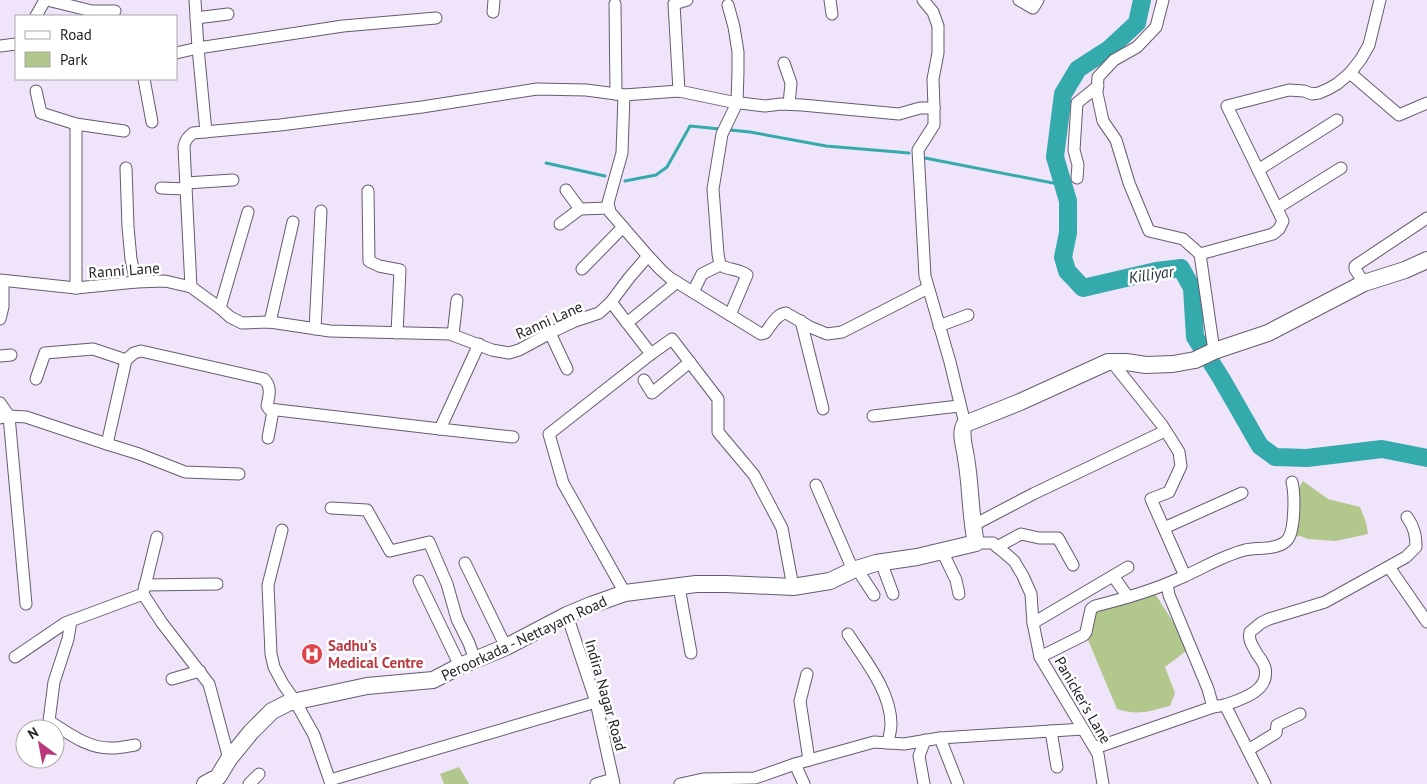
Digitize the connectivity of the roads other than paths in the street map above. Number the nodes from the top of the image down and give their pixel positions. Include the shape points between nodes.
1 (46, 0) edge
2 (195, 0) edge
3 (687, 0) edge
4 (830, 0) edge
5 (923, 0) edge
6 (1019, 0) edge
7 (1038, 0) edge
8 (1163, 0) edge
9 (1380, 0) edge
10 (615, 4) dead end
11 (728, 5) dead end
12 (115, 11) dead end
13 (228, 14) dead end
14 (832, 14) dead end
15 (37, 15) edge
16 (196, 18) junction
17 (436, 18) dead end
18 (15, 44) edge
19 (0, 46) edge
20 (198, 48) junction
21 (178, 53) edge
22 (784, 63) dead end
23 (1350, 74) junction
24 (144, 80) edge
25 (1098, 86) junction
26 (36, 91) dead end
27 (679, 91) junction
28 (620, 94) junction
29 (737, 102) junction
30 (1427, 103) edge
31 (789, 104) junction
32 (934, 108) junction
33 (1337, 120) dead end
34 (152, 122) dead end
35 (76, 124) junction
36 (124, 132) dead end
37 (206, 132) junction
38 (126, 168) dead end
39 (1341, 168) dead end
40 (1258, 170) junction
41 (1077, 178) dead end
42 (233, 180) dead end
43 (186, 186) junction
44 (161, 188) dead end
45 (566, 190) dead end
46 (368, 191) dead end
47 (608, 208) junction
48 (1277, 208) junction
49 (580, 209) junction
50 (248, 212) dead end
51 (321, 212) dead end
52 (1427, 218) edge
53 (293, 222) dead end
54 (560, 224) dead end
55 (623, 227) junction
56 (1200, 254) junction
57 (648, 256) junction
58 (1427, 260) edge
59 (720, 265) junction
60 (582, 269) dead end
61 (1, 280) edge
62 (136, 282) junction
63 (677, 282) junction
64 (1364, 283) junction
65 (191, 287) junction
66 (76, 288) junction
67 (928, 288) junction
68 (693, 292) junction
69 (457, 300) dead end
70 (611, 302) junction
71 (220, 308) junction
72 (730, 315) junction
73 (968, 315) dead end
74 (0, 319) edge
75 (801, 321) junction
76 (270, 322) junction
77 (627, 323) junction
78 (939, 326) junction
79 (315, 329) junction
80 (397, 333) junction
81 (550, 333) junction
82 (453, 335) junction
83 (479, 344) junction
84 (1214, 351) junction
85 (651, 354) junction
86 (126, 360) junction
87 (690, 362) junction
88 (1112, 362) junction
89 (567, 368) dead end
90 (36, 379) dead end
91 (644, 380) dead end
92 (0, 403) edge
93 (959, 406) junction
94 (823, 409) dead end
95 (273, 411) junction
96 (873, 416) dead end
97 (4, 417) edge
98 (965, 424) junction
99 (440, 429) junction
100 (1165, 431) junction
101 (513, 436) dead end
102 (268, 438) dead end
103 (107, 444) junction
104 (239, 474) dead end
105 (1292, 482) dead end
106 (816, 485) dead end
107 (1242, 493) dead end
108 (332, 508) dead end
109 (1407, 517) dead end
110 (972, 526) junction
111 (1164, 528) junction
112 (282, 530) dead end
113 (157, 537) dead end
114 (976, 543) junction
115 (997, 547) junction
116 (942, 551) junction
117 (881, 562) junction
118 (464, 563) dead end
119 (1073, 565) dead end
120 (1128, 567) dead end
121 (1389, 567) junction
122 (855, 569) junction
123 (1113, 576) junction
124 (1185, 576) junction
125 (419, 581) dead end
126 (217, 584) dead end
127 (1167, 584) junction
128 (679, 587) junction
129 (793, 587) junction
130 (144, 590) junction
131 (625, 593) junction
132 (893, 594) dead end
133 (960, 594) dead end
134 (874, 595) dead end
135 (1128, 598) junction
136 (26, 604) dead end
137 (567, 615) junction
138 (71, 621) junction
139 (1427, 622) edge
140 (1033, 623) junction
141 (848, 634) dead end
142 (506, 647) junction
143 (692, 653) dead end
144 (15, 657) dead end
145 (1040, 657) junction
146 (468, 663) junction
147 (200, 671) junction
148 (807, 674) dead end
149 (172, 679) dead end
150 (295, 701) junction
151 (596, 702) junction
152 (1225, 705) junction
153 (1213, 707) junction
154 (1300, 714) dead end
155 (1083, 729) junction
156 (1051, 731) junction
157 (940, 738) junction
158 (925, 740) junction
159 (888, 743) junction
160 (135, 745) dead end
161 (1095, 748) junction
162 (1248, 750) junction
163 (229, 759) junction
164 (809, 760) junction
165 (795, 764) junction
166 (1057, 767) dead end
167 (259, 774) dead end
168 (614, 781) edge
169 (729, 781) edge
170 (214, 782) edge
171 (331, 782) edge
172 (249, 784) edge
173 (596, 784) edge
174 (680, 784) edge
175 (804, 784) edge
176 (924, 784) edge
177 (958, 784) edge
178 (1104, 784) edge
179 (1265, 784) edge

1 - 12 street via 92,10
1 - 15 street
2 - 16 street
3 - 27 street via 674,4
4 - 14 street
5 - 32 street via 933,12 938,26
6 - 7 street via 1033,8
8 - 25 street via 1156,27 1137,47 1114,60 1098,77
9 - 23 street via 1369,45
10 - 28 street
11 - 29 street via 738,52
13 - 16 street
16 - 20 street
17 - 20 street via 343,26
18 - 19 street
20 - 21 street
20 - 37 street
22 - 31 street via 791,83
23 - 30 street via 1399,115
23 - 40 street via 1319,93 1289,90 1227,106
24 - 34 street
25 - 41 street via 1077,103 1074,150
25 - 56 street via 1103,121 1116,140 1149,231 1183,239
26 - 35 street via 41,113
27 - 28 street
27 - 29 street
28 - 37 street via 537,89 422,107
28 - 47 street via 622,153
29 - 31 street via 765,106
29 - 59 street via 722,134 713,189
31 - 32 street via 899,114
32 - 67 street via 934,125 918,150
33 - 40 street
35 - 36 street
35 - 66 street
37 - 43 street via 193,133 185,142
38 - 62 street via 128,227
39 - 48 street
40 - 48 street
42 - 43 street
43 - 44 street
43 - 65 street
45 - 49 street
46 - 80 street via 369,261 400,270
47 - 49 street
47 - 55 street
48 - 56 street via 1283,221 1273,234
49 - 54 street
50 - 71 street
51 - 79 street
52 - 64 street via 1354,266
53 - 76 street
55 - 57 street
55 - 60 street
56 - 84 street
57 - 63 street
57 - 70 street, Ranni Lane
58 - 64 street
59 - 68 street via 702,274
59 - 72 street via 747,275
61 - 66 street, Ranni Lane
61 - 74 street via 3,306
62 - 65 street, Ranni Lane via 164,281
62 - 66 street, Ranni Lane
63 - 68 street
63 - 77 street
64 - 84 street via 1268,333
65 - 71 street, Ranni Lane
67 - 75 street via 842,332 827,334
67 - 78 street
68 - 72 street
69 - 82 street
70 - 77 street
70 - 81 street, Ranni Lane via 604,317 575,321
71 - 76 street, Ranni Lane via 242,323
72 - 75 street via 761,334 781,314 786,313
73 - 78 street
75 - 94 street
76 - 79 street, Ranni Lane
77 - 85 street
78 - 93 street
79 - 80 street, Ranni Lane
80 - 82 street, Ranni Lane
81 - 83 street, Ranni Lane via 509,353
81 - 89 street
82 - 83 street, Ranni Lane
83 - 99 street
84 - 88 street via 1195,360 1164,365
85 - 87 street via 672,339
85 - 131 street via 550,434 562,483
86 - 90 street via 93,349 45,353
86 - 95 street via 141,351 264,379 270,392 267,406
86 - 103 street
87 - 91 street via 652,393
87 - 129 street via 718,399 718,432 754,475 782,528
88 - 98 street
88 - 100 street
92 - 97 street
93 - 96 street
93 - 98 street
95 - 99 street
95 - 102 street
97 - 103 street via 26,417
97 - 136 street
98 - 110 street via 962,432
99 - 101 street
100 - 110 street
100 - 111 street via 1179,452 1181,466 1169,492 1151,499
103 - 104 street via 185,472
105 - 124 street via 1295,496 1290,536 1284,542 1245,550
106 - 122 street
107 - 111 street
108 - 146 street via 367,510 390,551 429,542 469,643
109 - 121 street via 1416,537 1416,547
110 - 114 street
111 - 124 street
112 - 150 street via 268,585 271,654 274,667
113 - 130 street
114 - 115 street, Panicker's Lane via 993,543
114 - 116 street, Peroorkada - Nettayam Road
115 - 119 street via 1022,534 1058,538
115 - 140 street, Panicker's Lane via 1014,560 1023,576 1031,594
116 - 117 street, Peroorkada - Nettayam Road
116 - 133 street
117 - 122 street, Peroorkada - Nettayam Road
117 - 132 street
118 - 142 street
120 - 123 street
121 - 139 street
121 - 152 street via 1325,602 1269,619 1250,632 1249,639 1265,666 1264,683 1250,694
122 - 129 street, Peroorkada - Nettayam Road via 830,581
122 - 134 street
123 - 135 street
123 - 140 street
124 - 127 street
125 - 146 street
126 - 130 street
127 - 135 street
127 - 153 street
128 - 129 street, Peroorkada - Nettayam Road via 696,584
128 - 131 street, Peroorkada - Nettayam Road
128 - 143 street
130 - 138 street
130 - 147 street via 162,623
131 - 137 street, Peroorkada - Nettayam Road
135 - 145 street via 1095,606 1084,635
137 - 142 street, Peroorkada - Nettayam Road
137 - 151 street, Indira Nagar Road
138 - 144 street
138 - 160 street via 54,682 49,720 87,744 112,748
140 - 145 street, Panicker's Lane
141 - 159 street via 875,674 888,702 891,724
142 - 146 street, Peroorkada - Nettayam Road
145 - 155 street, Panicker's Lane
146 - 150 street, Peroorkada - Nettayam Road via 434,680 367,686
147 - 149 street
147 - 163 street via 209,684
148 - 164 street via 800,701
150 - 163 street, Peroorkada - Nettayam Road via 272,711
150 - 171 street via 314,735
151 - 168 street, Indira Nagar Road
151 - 171 street
152 - 153 street
152 - 162 street
153 - 161 street
154 - 162 street via 1277,725 1276,733
155 - 156 street
155 - 161 street, Panicker's Lane
156 - 157 street
156 - 166 street
157 - 158 street
157 - 177 street
158 - 159 street
158 - 176 street via 919,756
159 - 164 street via 874,742
161 - 178 street, Panicker's Lane
162 - 179 street
163 - 170 street, Peroorkada - Nettayam Road
164 - 165 street
165 - 169 street via 755,778
165 - 175 street
167 - 172 street
168 - 173 street
169 - 174 street via 703,779

